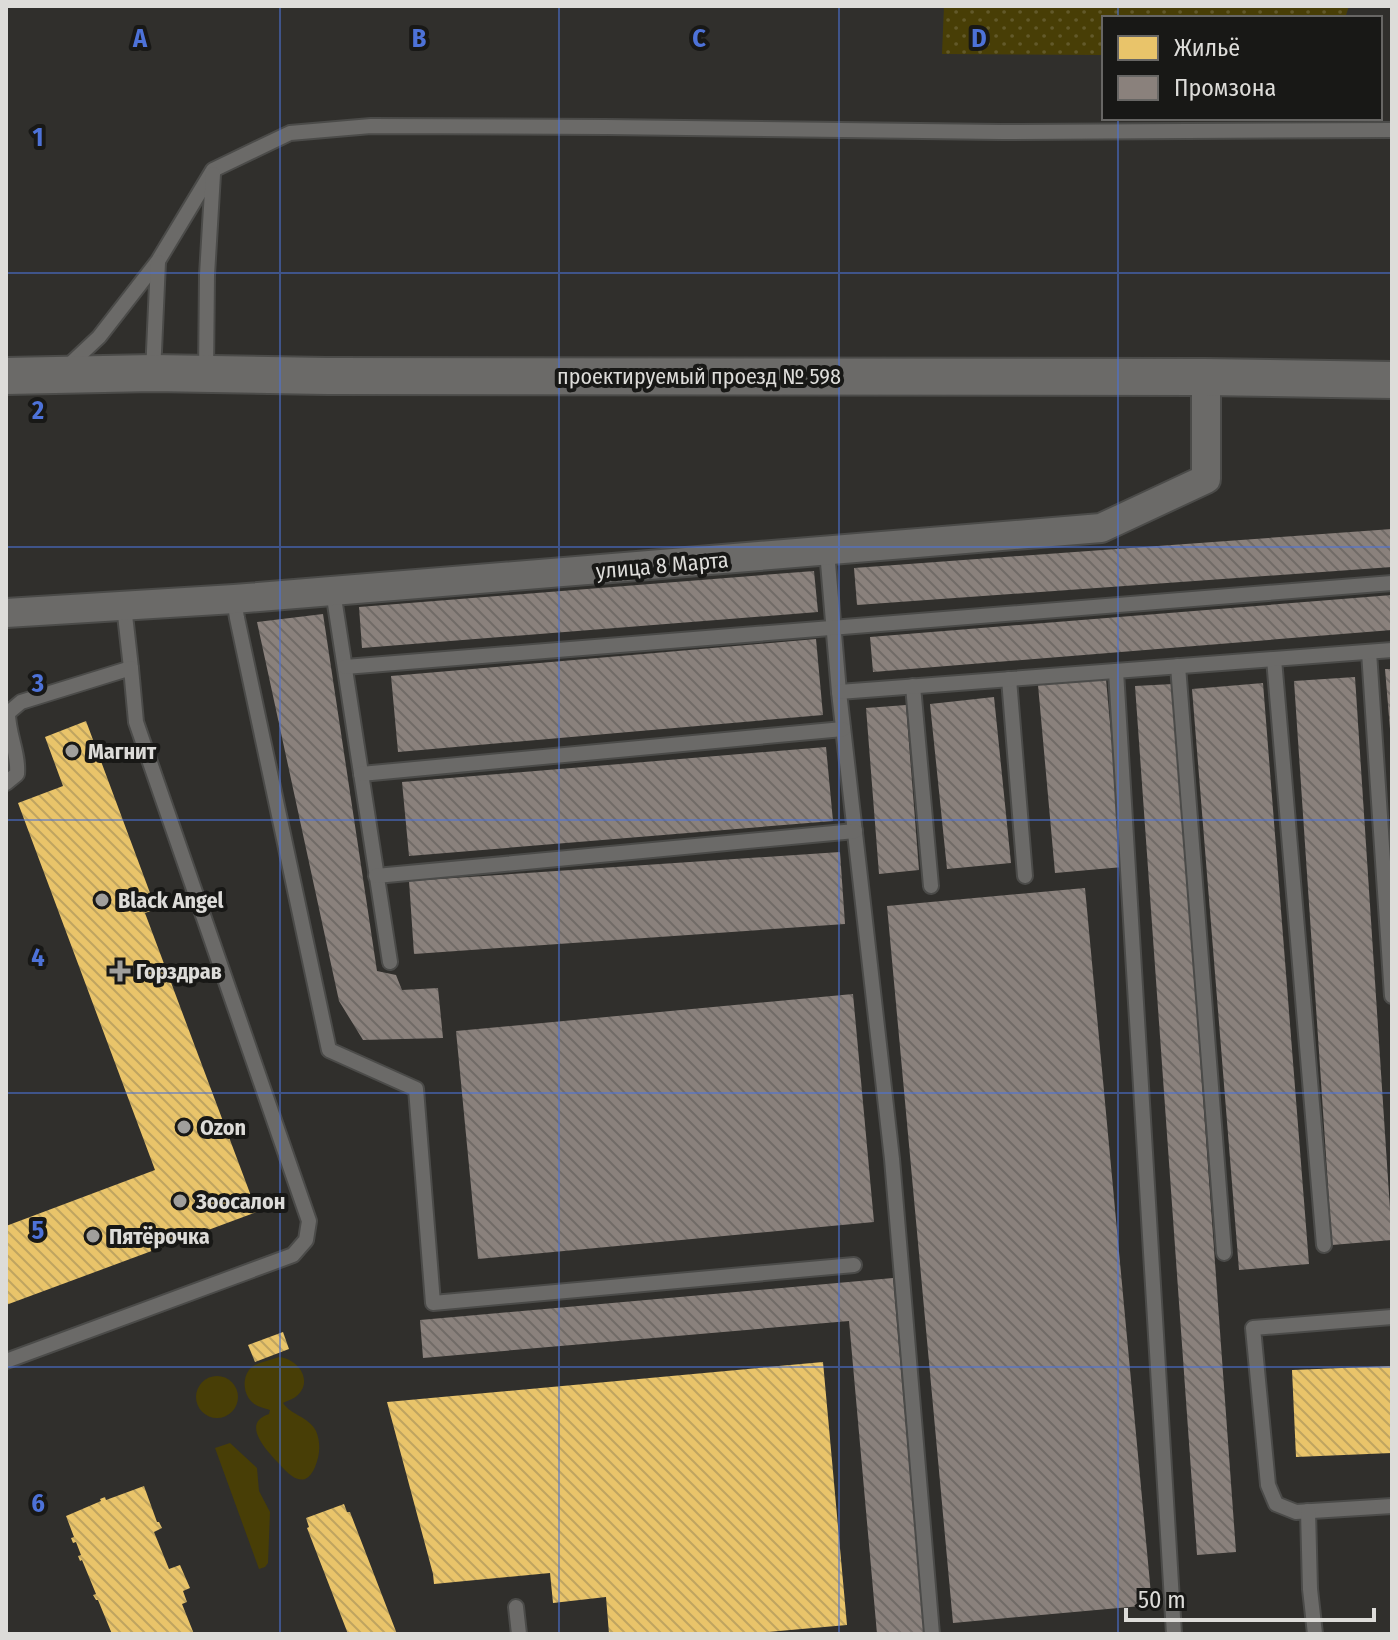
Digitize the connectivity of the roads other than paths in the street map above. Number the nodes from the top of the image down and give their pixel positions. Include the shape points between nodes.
1 (1392, 130) edge
2 (213, 170) junction
3 (158, 261) junction
4 (153, 373) junction
5 (60, 374) junction
6 (206, 374) junction
7 (6, 376) edge
8 (1206, 377) junction
9 (1392, 380) edge
10 (827, 551) junction
11 (1392, 583) edge
12 (333, 591) junction
13 (234, 599) junction
14 (124, 606) junction
15 (6, 613) edge
16 (834, 628) junction
17 (1392, 650) edge
18 (1369, 652) junction
19 (1274, 659) junction
20 (1178, 666) junction
21 (345, 667) junction
22 (131, 668) junction
23 (1116, 671) junction
24 (1009, 679) junction
25 (913, 686) junction
26 (839, 692) junction
27 (843, 729) junction
28 (361, 774) junction
29 (6, 783) edge
30 (855, 831) junction
31 (376, 876) junction
32 (1025, 876) dead end
33 (931, 886) dead end
34 (390, 962) dead end
35 (1392, 996) edge
36 (1324, 1245) dead end
37 (1224, 1253) dead end
38 (854, 1265) dead end
39 (1392, 1317) edge
40 (6, 1361) edge
41 (1392, 1506) edge
42 (1308, 1511) junction
43 (516, 1607) dead end
44 (519, 1634) edge
45 (932, 1634) edge
46 (1174, 1634) edge
47 (1315, 1634) edge

1 - 2 lane via 371,126 290,133
2 - 3 lane
2 - 6 lane
3 - 4 lane
3 - 5 lane via 99,337
4 - 5 street, проектируемый проезд № 598
4 - 6 street, проектируемый проезд № 598
5 - 7 street, проектируемый проезд № 598
6 - 8 street, проектируемый проезд № 598
8 - 9 street, проектируемый проезд № 598
8 - 10 street, улица 8 Марта via 1206,479 1138,512 1101,528
10 - 12 street, улица 8 Марта
10 - 16 lane
11 - 16 lane
12 - 13 street, улица 8 Марта
12 - 21 lane
13 - 14 street, улица 8 Марта
13 - 38 lane via 329,1050 416,1089 433,1303
14 - 15 street, улица 8 Марта
14 - 22 lane
16 - 21 lane
16 - 26 lane
17 - 18 lane
18 - 19 lane
18 - 35 lane
19 - 20 lane
19 - 36 lane
20 - 23 lane
20 - 37 lane
21 - 28 lane
22 - 29 lane via 21,702 8,713 19,762 17,774
22 - 40 lane via 136,722 309,1221 306,1240 293,1255
23 - 24 lane
23 - 46 lane
24 - 25 lane
24 - 32 lane
25 - 26 lane
25 - 33 lane
26 - 27 lane
27 - 28 lane
27 - 30 lane
28 - 31 lane
30 - 31 lane
30 - 45 lane via 892,1159
31 - 34 lane
39 - 42 lane via 1253,1328 1268,1485 1276,1504
41 - 42 lane
42 - 47 lane
43 - 44 lane

